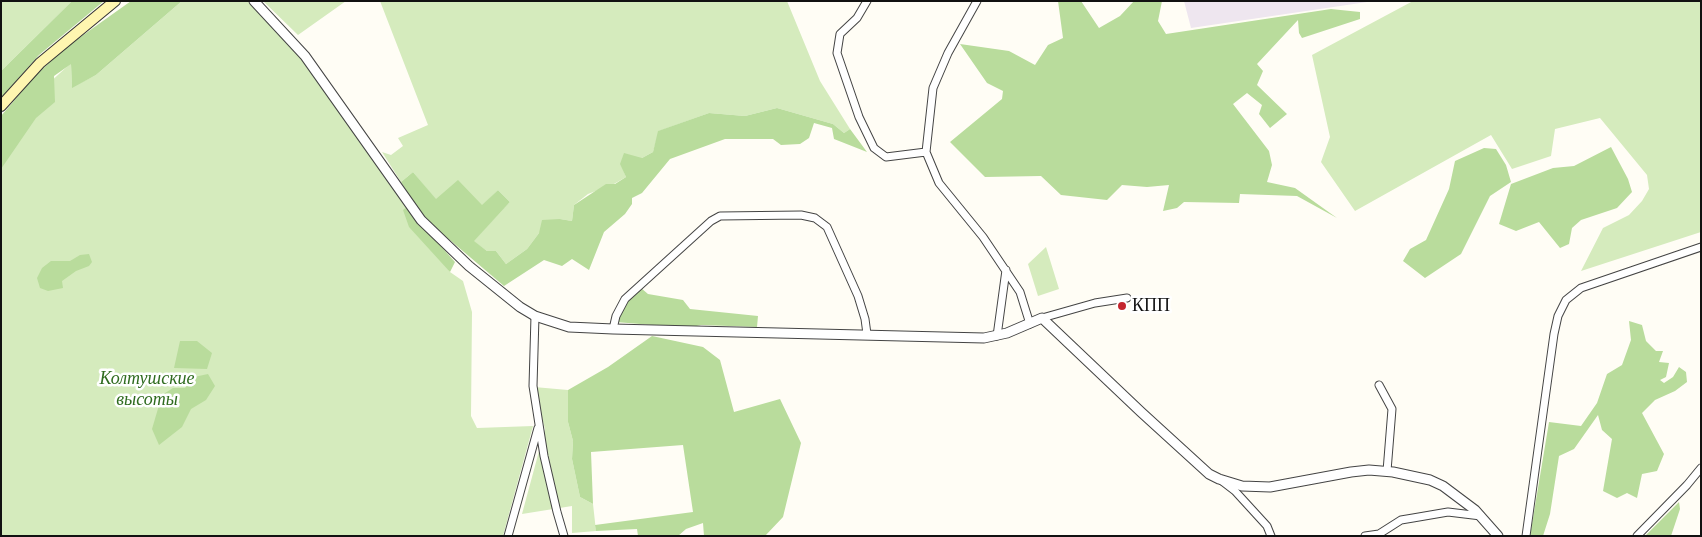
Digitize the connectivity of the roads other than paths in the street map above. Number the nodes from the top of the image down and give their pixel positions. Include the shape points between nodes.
1 (115, 1) edge
2 (254, 1) edge
3 (867, 1) edge
4 (977, 1) edge
5 (1, 106) edge
6 (926, 152) junction
7 (1701, 247) edge
8 (1006, 270) junction
9 (1127, 298) dead end
10 (535, 316) junction
11 (1042, 318) junction
12 (1030, 324) junction
13 (613, 329) junction
14 (867, 334) junction
15 (997, 336) junction
16 (1379, 385) dead end
17 (538, 426) junction
18 (1701, 468) edge
19 (1387, 471) junction
20 (1219, 479) junction
21 (1480, 516) junction
22 (508, 536) edge
23 (564, 536) edge
24 (1271, 536) edge
25 (1365, 536) edge
26 (1498, 536) edge
27 (1526, 536) edge
28 (1637, 536) edge

1 - 5 main road via 40,63
2 - 10 street via 305,56 421,220 455,254 520,308
3 - 6 street via 857,18 840,34 837,53 859,117 874,148 886,158
4 - 6 street via 933,88
6 - 8 street via 939,184
7 - 27 street via 1581,288 1566,300 1554,334
8 - 12 street via 1020,292
8 - 15 street
9 - 11 street
10 - 13 street via 569,326
10 - 17 street via 533,386
11 - 12 street
11 - 20 street via 1209,474
12 - 15 street
13 - 14 street
13 - 14 street via 625,299 711,221 720,216 801,215 815,218 827,227 858,296
14 - 15 street
16 - 19 street via 1392,408
17 - 22 street
17 - 23 street
18 - 28 street
19 - 20 street via 1344,473 1270,487 1242,486
19 - 21 street via 1443,486
20 - 24 street via 1236,491 1267,526
21 - 25 street via 1448,512 1426,515 1401,520 1378,534
21 - 26 street

